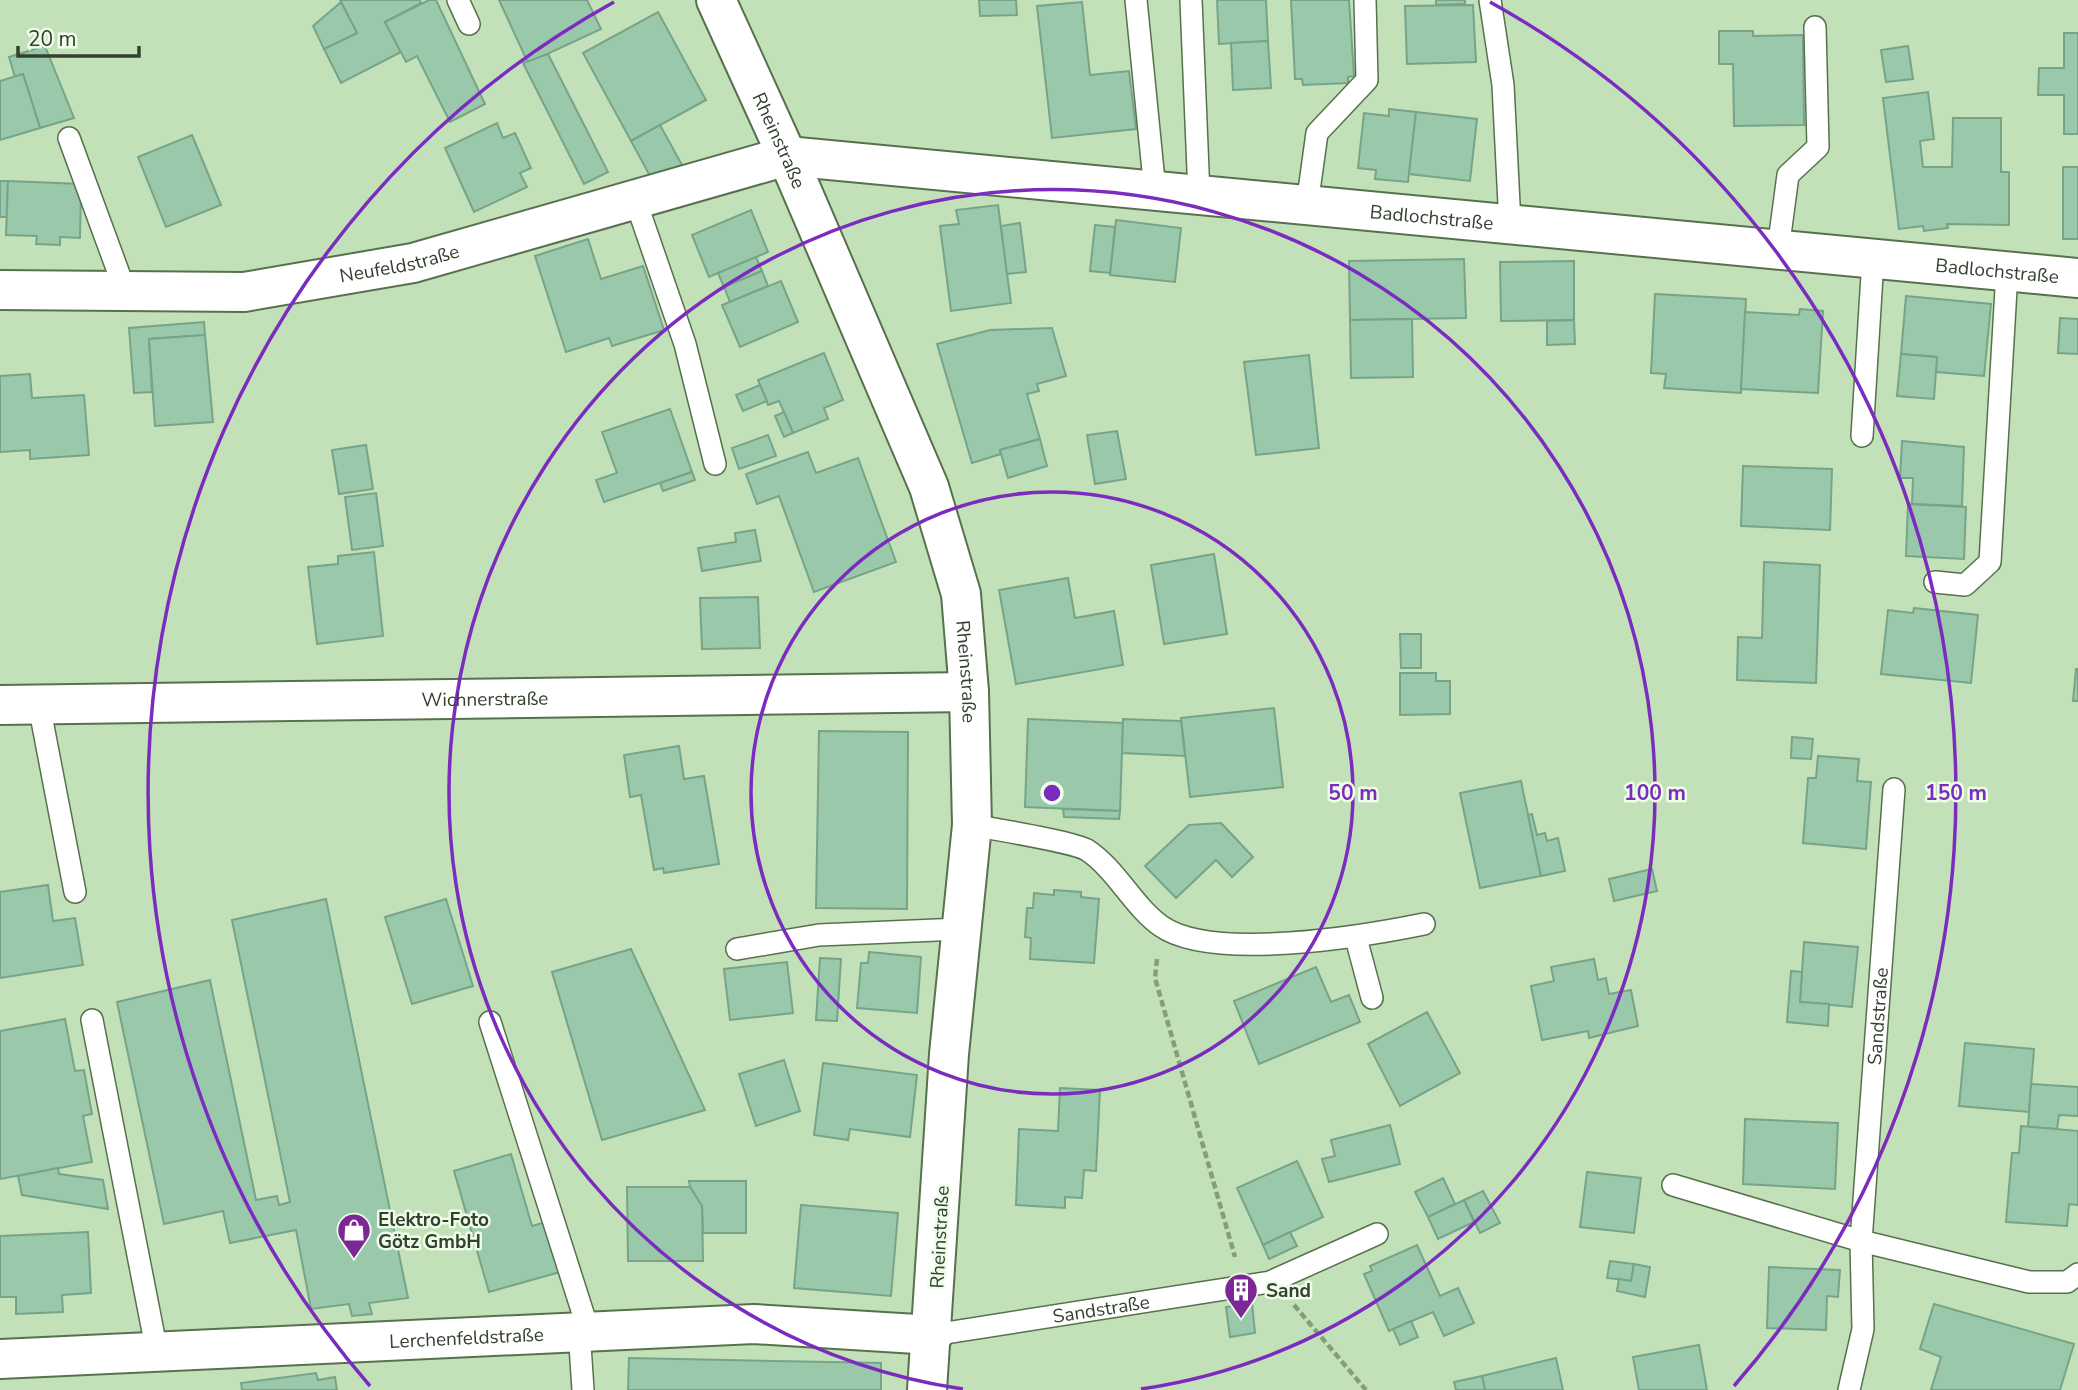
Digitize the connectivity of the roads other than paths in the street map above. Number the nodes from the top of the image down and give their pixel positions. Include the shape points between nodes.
1 (458, 0) edge
2 (716, 0) edge
3 (1136, 0) edge
4 (1191, 0) edge
5 (1366, 0) edge
6 (1490, 0) edge
7 (469, 24) dead end
8 (1815, 27) dead end
9 (69, 138) dead end
10 (787, 156) junction
11 (1155, 191) junction
12 (1199, 194) junction
13 (635, 200) junction
14 (1307, 205) junction
15 (1510, 224) junction
16 (1778, 250) junction
17 (1873, 259) junction
18 (2007, 272) junction
19 (2078, 278) edge
20 (0, 290) edge
21 (127, 293) junction
22 (1862, 436) dead end
23 (715, 464) dead end
24 (1935, 582) dead end
25 (969, 692) junction
26 (0, 705) edge
27 (39, 705) junction
28 (1894, 789) dead end
29 (972, 825) junction
30 (75, 892) dead end
31 (1424, 924) dead end
32 (960, 929) junction
33 (1356, 938) junction
34 (737, 949) dead end
35 (1372, 998) dead end
36 (92, 1020) dead end
37 (490, 1022) dead end
38 (1673, 1185) dead end
39 (1377, 1234) dead end
40 (1861, 1241) junction
41 (2078, 1274) edge
42 (584, 1330) junction
43 (933, 1335) junction
44 (157, 1352) junction
45 (0, 1359) edge
46 (583, 1390) edge
47 (927, 1390) edge
48 (1849, 1390) edge

1 - 7 lane
2 - 10 street, Rheinstraße
3 - 11 lane
4 - 12 lane
5 - 14 lane via 1367,80 1317,133
6 - 15 lane via 1503,85
8 - 16 lane via 1818,147 1788,174
9 - 21 lane
10 - 11 street, Badlochstraße
10 - 13 street, Neufeldstraße
10 - 25 street, Rheinstraße via 929,487 961,594
11 - 12 street, Badlochstraße
12 - 14 street, Badlochstraße
13 - 21 street, Neufeldstraße via 413,263 244,292
13 - 23 lane via 685,344
14 - 15 street, Badlochstraße
15 - 16 street, Badlochstraße
16 - 17 street, Badlochstraße
17 - 18 street, Badlochstraße
17 - 22 lane
18 - 19 street, Badlochstraße
18 - 24 lane via 1990,562 1965,585
20 - 21 street, Neufeldstraße
25 - 27 street, Wichnerstraße
25 - 29 street, Rheinstraße
26 - 27 street, Wichnerstraße
27 - 30 lane
28 - 40 lane, Sandstraße
29 - 32 street, Rheinstraße
29 - 33 lane via 1086,849 1162,927 1197,939 1223,943
31 - 33 lane
32 - 34 lane via 819,935
32 - 43 street, Rheinstraße
33 - 35 lane
36 - 44 lane
37 - 42 lane
38 - 40 lane
39 - 43 lane, Sandstraße via 1270,1282
40 - 41 lane via 2029,1282 2067,1282
40 - 48 lane, Sandstraße via 1863,1329
42 - 43 street, Lerchenfeldstraße via 754,1324
42 - 44 street, Lerchenfeldstraße
42 - 46 lane
43 - 47 street, Rheinstraße
44 - 45 street, Lerchenfeldstraße

